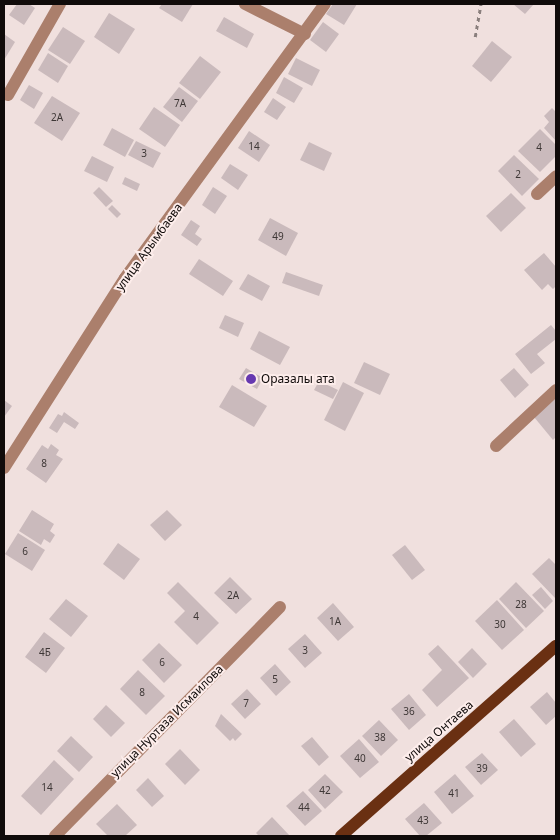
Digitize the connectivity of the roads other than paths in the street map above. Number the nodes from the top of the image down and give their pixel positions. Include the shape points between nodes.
1 (60, 4) edge
2 (245, 4) edge
3 (325, 4) edge
4 (305, 34) junction
5 (8, 95) dead end
6 (556, 176) edge
7 (537, 194) dead end
8 (556, 390) edge
9 (496, 446) dead end
10 (4, 468) edge
11 (280, 607) dead end
12 (556, 646) edge
13 (55, 836) edge
14 (340, 836) edge

1 - 5 street
2 - 4 street
3 - 4 street, улица Арымбаева
4 - 10 street, улица Арымбаева via 125,278
6 - 7 street
8 - 9 street
11 - 13 street, улица Нуртаза Исмаилова
12 - 14 main road, улица Онтаева

